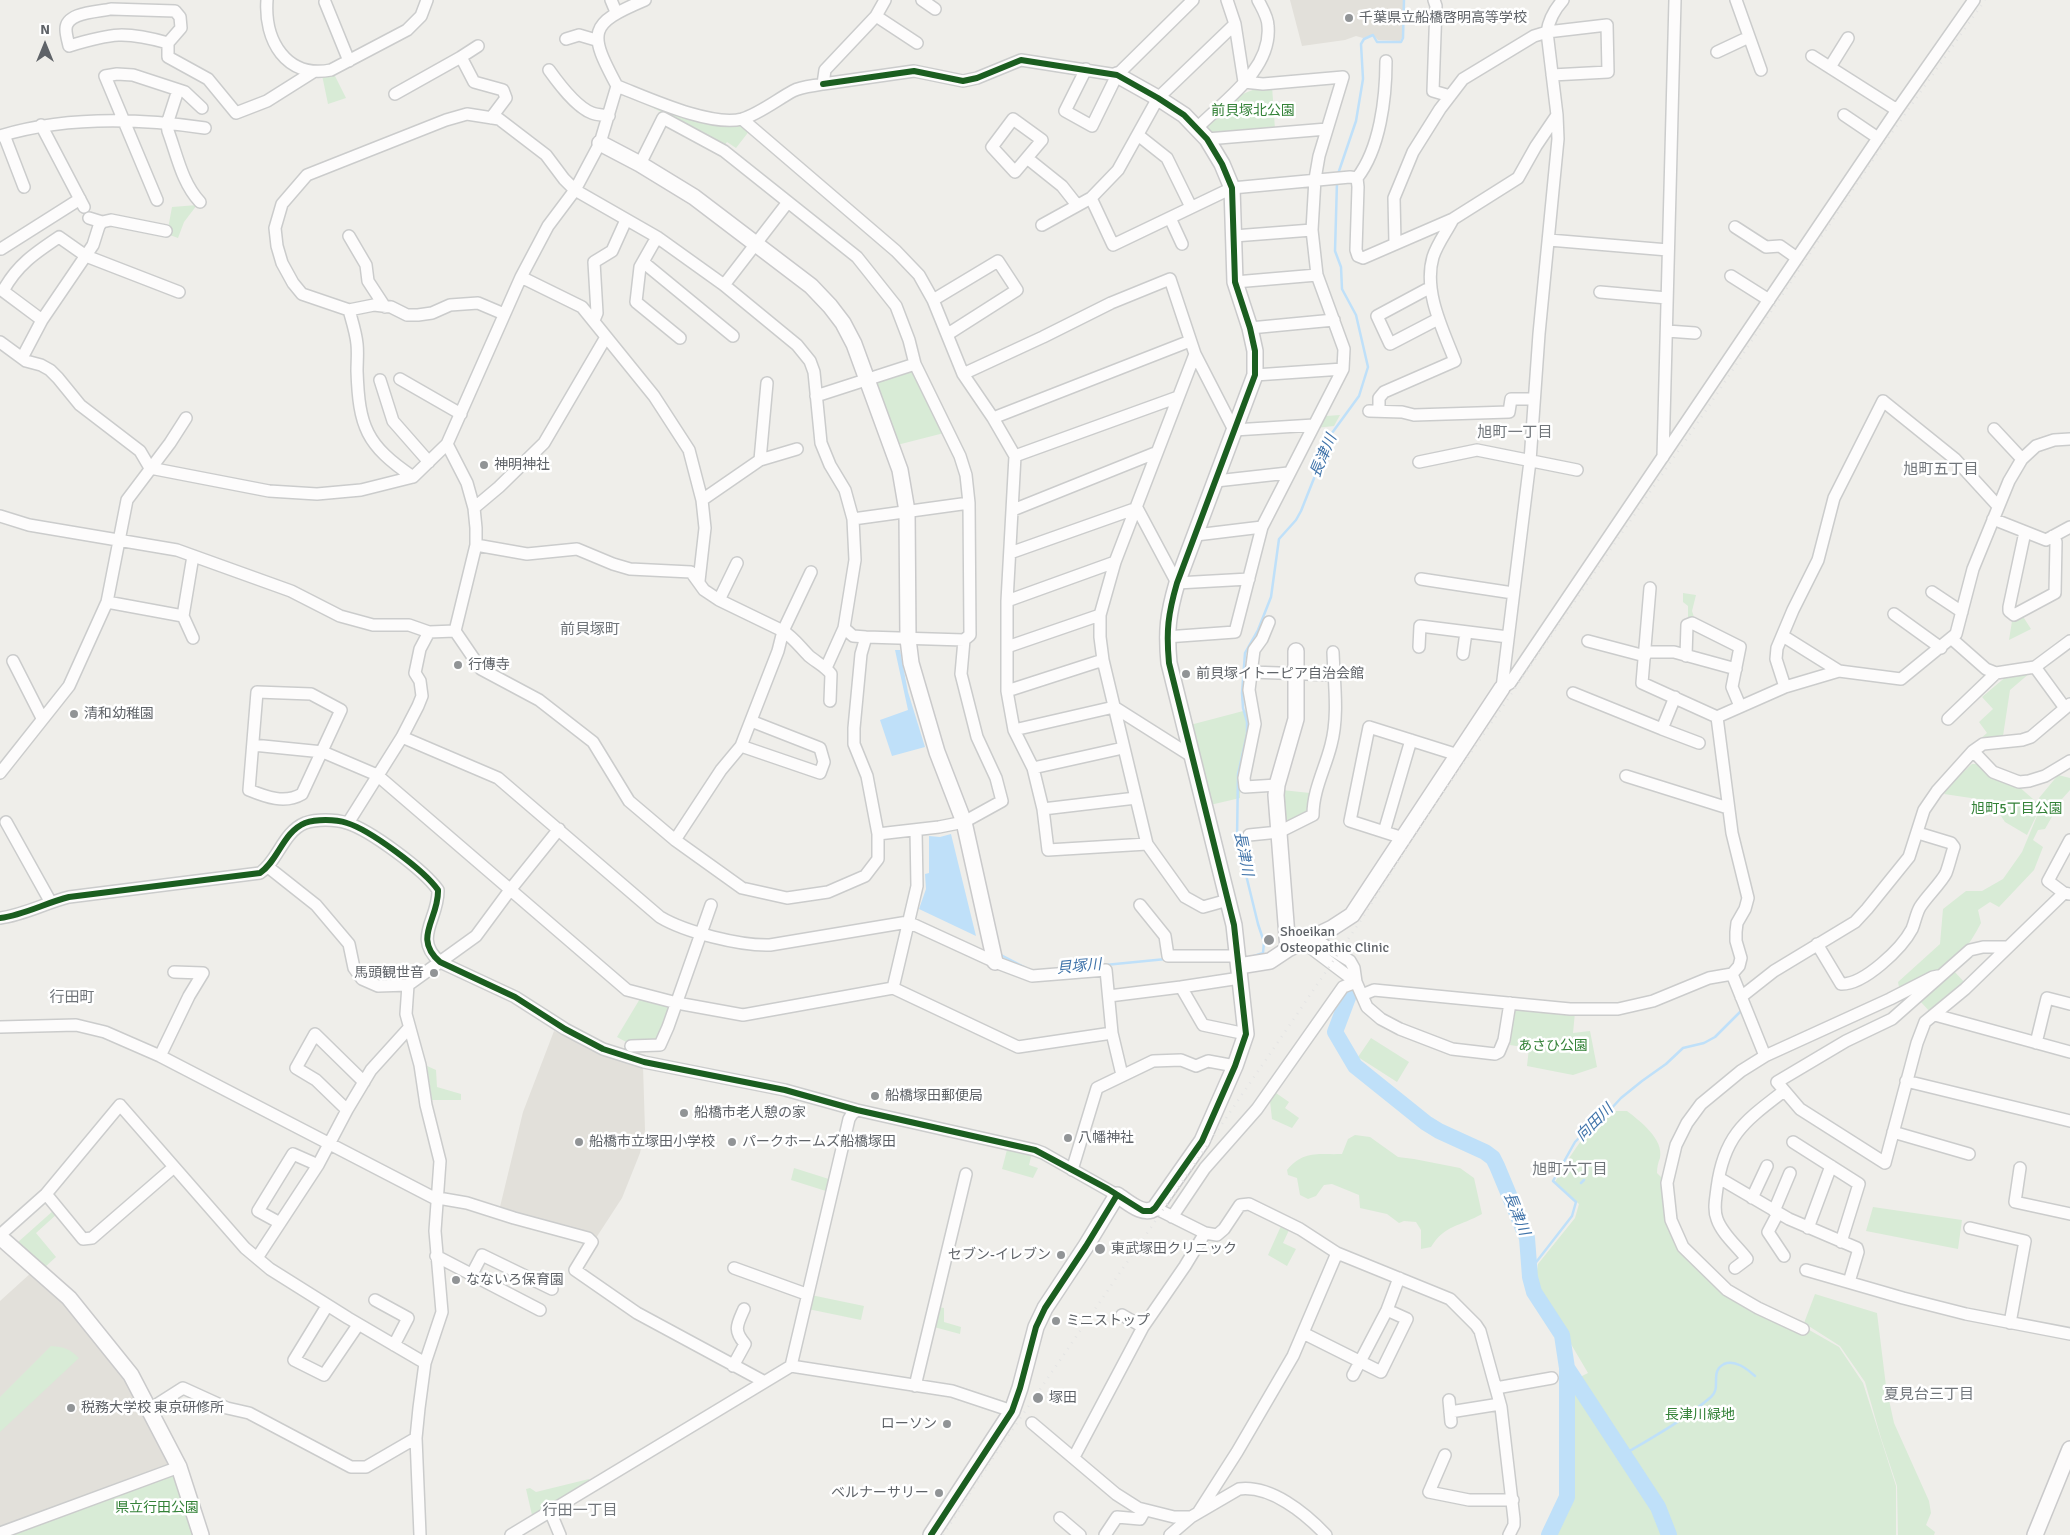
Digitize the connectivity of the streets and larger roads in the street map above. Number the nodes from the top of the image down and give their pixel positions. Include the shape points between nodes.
1 (267, 0) edge
2 (427, 0) edge
3 (611, 0) edge
4 (646, 0) edge
5 (885, 0) edge
6 (922, 0) edge
7 (1193, 0) edge
8 (1227, 0) edge
9 (1258, 0) edge
10 (1434, 0) edge
11 (1563, 0) edge
12 (1675, 0) edge
13 (1736, 0) edge
14 (1974, 0) edge
15 (325, 2) dead end
16 (110, 4) edge
17 (935, 9) dead end
18 (616, 12) junction
19 (876, 16) junction
20 (1235, 24) junction
21 (1547, 32) junction
22 (1749, 37) junction
23 (1848, 38) dead end
24 (566, 39) dead end
25 (596, 40) junction
26 (168, 43) junction
27 (917, 43) dead end
28 (478, 46) dead end
29 (1717, 52) dead end
30 (1812, 56) dead end
31 (460, 57) junction
32 (350, 61) junction
33 (1386, 61) dead end
34 (1830, 67) junction
35 (1086, 69) junction
36 (548, 70) dead end
37 (1761, 70) dead end
38 (313, 72) junction
39 (1117, 75) junction
40 (1552, 75) junction
41 (1244, 82) junction
42 (823, 84) junction
43 (617, 86) junction
44 (178, 90) junction
45 (395, 94) dead end
46 (1450, 96) junction
47 (1158, 98) junction
48 (202, 108) dead end
49 (1897, 110) junction
50 (1557, 115) junction
51 (1844, 115) dead end
52 (609, 116) junction
53 (491, 118) junction
54 (742, 118) junction
55 (125, 121) junction
56 (167, 124) junction
57 (41, 125) junction
58 (205, 128) dead end
59 (1327, 129) junction
60 (1202, 133) junction
61 (1138, 135) junction
62 (2, 136) edge
63 (1878, 138) junction
64 (600, 143) junction
65 (1027, 158) junction
66 (640, 164) junction
67 (1357, 178) junction
68 (1315, 179) junction
69 (24, 187) dead end
70 (1232, 188) junction
71 (575, 190) junction
72 (1091, 198) junction
73 (157, 200) dead end
74 (200, 202) dead end
75 (788, 202) junction
76 (1077, 205) junction
77 (1191, 207) junction
78 (84, 208) junction
79 (1170, 218) junction
80 (1453, 219) junction
81 (626, 220) junction
82 (102, 222) junction
83 (1042, 225) dead end
84 (1735, 227) dead end
85 (1312, 230) junction
86 (166, 231) dead end
87 (349, 236) dead end
88 (1234, 236) junction
89 (657, 237) junction
90 (1549, 240) junction
91 (1395, 243) junction
92 (756, 244) junction
93 (1182, 244) dead end
94 (1, 249) edge
95 (1668, 250) junction
96 (86, 256) junction
97 (1797, 258) junction
98 (643, 262) junction
99 (1317, 275) junction
100 (1731, 276) dead end
101 (521, 277) junction
102 (1235, 282) junction
103 (724, 284) junction
104 (1431, 287) junction
105 (179, 292) dead end
106 (1600, 292) dead end
107 (1667, 298) junction
108 (933, 300) junction
109 (1769, 300) junction
110 (385, 306) junction
111 (349, 310) junction
112 (504, 314) junction
113 (1438, 319) junction
114 (42, 320) junction
115 (594, 320) junction
116 (1334, 320) junction
117 (1250, 328) junction
118 (1667, 331) junction
119 (1695, 333) dead end
120 (948, 334) junction
121 (733, 336) dead end
122 (606, 337) junction
123 (680, 338) dead end
124 (1190, 341) junction
125 (0, 342) edge
126 (1195, 354) junction
127 (22, 358) junction
128 (915, 364) junction
129 (1343, 369) junction
130 (964, 374) junction
131 (1255, 374) junction
132 (400, 379) dead end
133 (380, 380) dead end
134 (869, 380) junction
135 (766, 383) dead end
136 (816, 396) junction
137 (1178, 397) junction
138 (1534, 399) junction
139 (461, 414) junction
140 (186, 418) dead end
141 (993, 418) junction
142 (1314, 425) junction
143 (1994, 429) dead end
144 (1234, 430) junction
145 (2070, 438) edge
146 (447, 444) junction
147 (797, 449) dead end
148 (1155, 453) junction
149 (1015, 456) junction
150 (1663, 457) junction
151 (2022, 458) junction
152 (760, 460) junction
153 (1530, 461) junction
154 (429, 462) junction
155 (1419, 462) dead end
156 (150, 468) junction
157 (1577, 470) dead end
158 (1288, 473) junction
159 (412, 477) junction
160 (1216, 481) junction
161 (702, 500) junction
162 (969, 503) junction
163 (1998, 506) junction
164 (474, 508) junction
165 (1137, 508) junction
166 (1013, 510) junction
167 (907, 511) junction
168 (0, 516) edge
169 (853, 519) junction
170 (1993, 519) junction
171 (1262, 527) junction
172 (2070, 528) edge
173 (2025, 532) junction
174 (1196, 535) junction
175 (2053, 536) junction
176 (120, 540) junction
177 (476, 545) junction
178 (1010, 553) junction
179 (193, 556) junction
180 (1115, 562) junction
181 (737, 563) dead end
182 (811, 572) dead end
183 (1421, 578) dead end
184 (1249, 579) junction
185 (699, 581) junction
186 (1177, 583) junction
187 (1650, 588) dead end
188 (1513, 592) junction
189 (1932, 592) dead end
190 (719, 600) junction
191 (1007, 601) junction
192 (106, 602) junction
193 (1962, 612) junction
194 (1894, 614) dead end
195 (1100, 615) junction
196 (183, 616) junction
197 (1269, 622) dead end
198 (844, 628) junction
199 (455, 631) junction
200 (783, 631) junction
201 (429, 632) junction
202 (1466, 632) junction
203 (1782, 636) junction
204 (866, 637) junction
205 (1166, 637) junction
206 (1508, 637) junction
207 (193, 638) dead end
208 (908, 639) junction
209 (1952, 639) junction
210 (964, 640) junction
211 (1588, 641) dead end
212 (2070, 641) edge
213 (1007, 647) junction
214 (1418, 647) dead end
215 (1941, 648) junction
216 (1296, 651) dead end
217 (1333, 652) dead end
218 (1463, 654) dead end
219 (1645, 654) junction
220 (1686, 656) junction
221 (13, 660) dead end
222 (1103, 660) junction
223 (2035, 667) junction
224 (826, 668) junction
225 (1736, 669) junction
226 (1839, 671) junction
227 (1251, 672) junction
228 (1296, 672) junction
229 (1996, 673) junction
230 (1334, 675) junction
231 (1785, 687) junction
232 (1502, 688) junction
233 (1007, 691) junction
234 (1573, 693) dead end
235 (1674, 698) junction
236 (830, 701) dead end
237 (1740, 706) junction
238 (2068, 706) edge
239 (1114, 707) junction
240 (1717, 717) junction
241 (42, 718) junction
242 (1948, 719) dead end
243 (751, 721) junction
244 (1662, 729) junction
245 (1014, 730) junction
246 (402, 737) junction
247 (1411, 740) junction
248 (1699, 743) dead end
249 (253, 745) junction
250 (741, 746) junction
251 (1123, 748) junction
252 (1973, 751) junction
253 (322, 752) junction
254 (1458, 755) junction
255 (1193, 757) junction
256 (2070, 761) edge
257 (1033, 768) junction
258 (0, 773) edge
259 (378, 775) junction
260 (1626, 776) dead end
261 (1277, 785) junction
262 (1136, 798) junction
263 (1728, 808) junction
264 (1043, 809) junction
265 (6, 822) dead end
266 (964, 822) junction
267 (348, 823) junction
268 (558, 829) junction
269 (916, 830) junction
270 (1278, 832) junction
271 (1384, 832) junction
272 (1918, 833) junction
273 (878, 834) junction
274 (1248, 835) dead end
275 (1403, 838) junction
276 (675, 840) junction
277 (2070, 840) edge
278 (1147, 844) junction
279 (268, 868) junction
280 (510, 890) junction
281 (2067, 893) edge
282 (1228, 900) junction
283 (50, 901) junction
284 (711, 904) dead end
285 (1140, 905) dead end
286 (0, 918) edge
287 (908, 922) junction
288 (700, 933) junction
289 (1308, 940) junction
290 (1817, 944) junction
291 (2008, 947) junction
292 (1288, 949) junction
293 (440, 962) junction
294 (995, 962) junction
295 (1239, 967) junction
296 (174, 972) dead end
297 (1732, 974) junction
298 (1943, 975) junction
299 (1356, 982) junction
300 (408, 985) junction
301 (1181, 987) junction
302 (893, 988) junction
303 (1362, 995) junction
304 (1109, 996) junction
305 (1741, 997) junction
306 (677, 1002) junction
307 (1510, 1002) junction
308 (2070, 1004) edge
309 (1935, 1015) junction
310 (0, 1027) edge
311 (408, 1028) junction
312 (1112, 1033) junction
313 (1246, 1034) junction
314 (2036, 1043) junction
315 (631, 1046) dead end
316 (2070, 1052) edge
317 (160, 1056) junction
318 (1765, 1056) junction
319 (1235, 1066) junction
320 (1122, 1075) junction
321 (1906, 1081) junction
322 (364, 1082) junction
323 (1784, 1091) junction
324 (347, 1110) junction
325 (857, 1110) junction
326 (2070, 1121) edge
327 (1893, 1132) junction
328 (1793, 1142) dead end
329 (329, 1144) junction
330 (1968, 1154) dead end
331 (318, 1165) junction
332 (1767, 1166) dead end
333 (1831, 1166) junction
334 (174, 1167) junction
335 (2020, 1168) dead end
336 (1072, 1170) junction
337 (1790, 1173) dead end
338 (966, 1174) dead end
339 (1719, 1178) junction
340 (46, 1194) junction
341 (1117, 1195) junction
342 (1752, 1198) junction
343 (438, 1199) junction
344 (1154, 1208) junction
345 (1776, 1212) junction
346 (2070, 1214) edge
347 (1172, 1217) junction
348 (280, 1223) junction
349 (1808, 1228) junction
350 (1970, 1228) dead end
351 (1205, 1233) junction
352 (0, 1236) edge
353 (1841, 1242) junction
354 (1337, 1253) junction
355 (436, 1256) junction
356 (1784, 1256) dead end
357 (258, 1258) junction
358 (734, 1268) dead end
359 (1735, 1268) dead end
360 (1806, 1270) dead end
361 (472, 1274) junction
362 (1399, 1278) junction
363 (1850, 1282) junction
364 (552, 1289) dead end
365 (806, 1294) junction
366 (375, 1300) dead end
367 (327, 1306) junction
368 (744, 1309) dead end
369 (540, 1310) dead end
370 (1386, 1310) junction
371 (1122, 1315) dead end
372 (2010, 1323) junction
373 (358, 1325) junction
374 (1143, 1327) junction
375 (1804, 1330) dead end
376 (1303, 1333) junction
377 (2070, 1334) edge
378 (394, 1345) junction
379 (1361, 1362) junction
380 (425, 1364) junction
381 (734, 1366) junction
382 (791, 1366) junction
383 (1353, 1375) dead end
384 (1552, 1378) dead end
385 (763, 1381) junction
386 (915, 1386) junction
387 (1496, 1388) junction
388 (1500, 1404) junction
389 (150, 1409) junction
390 (1012, 1411) junction
391 (1450, 1411) dead end
392 (1032, 1423) dead end
393 (416, 1438) junction
394 (2070, 1449) edge
395 (1445, 1455) dead end
396 (1074, 1457) junction
397 (179, 1467) junction
398 (1513, 1500) junction
399 (1145, 1510) junction
400 (550, 1511) junction
401 (1195, 1515) junction
402 (1060, 1518) dead end
403 (0, 1532) edge
404 (1176, 1533) edge
405 (201, 1535) edge
406 (420, 1535) edge
407 (511, 1535) edge
408 (560, 1535) edge
409 (931, 1535) edge
410 (1080, 1535) edge
411 (1105, 1535) edge
412 (1326, 1535) edge
413 (1508, 1535) edge
414 (2034, 1535) edge

1 - 38 street via 267,22 279,51 287,61
2 - 32 street via 421,16 407,30
3 - 18 street
4 - 18 street
5 - 19 street
6 - 17 street
7 - 39 street
8 - 20 street
9 - 41 street via 1268,24 1268,48 1257,68
10 - 46 street via 1433,91
11 - 21 street via 1555,9
12 - 95 street
13 - 22 street
14 - 49 street
15 - 32 street
16 - 26 street via 175,11 180,17 180,28
16 - 26 street via 69,20 65,28 69,46 118,34 140,35
18 - 25 street via 599,28
19 - 27 street
19 - 42 street via 825,70
20 - 41 street
20 - 47 street
21 - 40 street
21 - 40 street via 1607,25 1608,72
21 - 46 street via 1534,36 1463,79
22 - 29 street
22 - 37 street
23 - 34 street
24 - 25 street via 579,35
25 - 43 street
26 - 38 street via 168,57 208,79 236,113 267,101
28 - 31 street
30 - 34 street
31 - 45 street
31 - 53 street via 474,82 503,90 506,98
32 - 38 street via 331,70
33 - 67 street via 1380,125
34 - 49 street
35 - 39 street
35 - 39 street via 1065,111 1092,126
35 - 42 street via 1021,60 977,78 963,80 914,71
36 - 52 street via 572,98 592,113
39 - 47 street
40 - 50 street
41 - 59 street via 1263,84 1343,77
41 - 60 street
42 - 54 street via 795,90
43 - 52 street
43 - 54 street via 672,107 718,119
44 - 48 street
44 - 55 street via 133,75 105,76
44 - 56 street
46 - 91 street via 1413,152 1394,198
47 - 60 street via 1184,115
47 - 61 street
49 - 63 street
50 - 80 street via 1518,178
50 - 90 street via 1558,139
51 - 63 street
52 - 64 street
53 - 71 street via 499,119 546,155
53 - 111 street via 467,114 446,120 307,175 282,204 275,228 277,246 293,283 302,294
54 - 108 street via 896,251 919,275
55 - 56 street
55 - 57 street
55 - 73 street
56 - 58 street
56 - 74 street via 187,184
57 - 62 street
57 - 78 street
59 - 60 street
59 - 68 street
60 - 70 street via 1222,164
61 - 72 street via 1118,170
61 - 77 street via 1167,158
62 - 69 street
63 - 97 street
64 - 66 street
64 - 71 street
65 - 65 street via 1042,140 1013,119 992,147 1015,172
65 - 76 street via 1062,186
66 - 75 street via 663,118 724,151
66 - 92 street via 694,197
67 - 68 street
67 - 91 street via 1358,256 1363,258
68 - 70 street
68 - 85 street
70 - 77 street
70 - 88 street
71 - 81 street
71 - 101 street via 548,226
72 - 76 street
72 - 79 street via 1113,245
75 - 92 street
75 - 128 street via 857,257 874,276 896,306
76 - 83 street
77 - 79 street
78 - 82 street
78 - 94 street
79 - 93 street
80 - 91 street
80 - 104 street via 1433,256
81 - 89 street
81 - 115 street via 612,250 594,262 597,313
82 - 86 street via 111,220
82 - 96 street
84 - 97 street via 1766,248 1780,246
85 - 88 street
85 - 99 street
87 - 110 street via 366,265 368,281
88 - 102 street
89 - 98 street
89 - 103 street
90 - 95 street
90 - 138 street
92 - 103 street
92 - 134 street via 811,286 830,306 843,323
95 - 107 street
96 - 105 street
96 - 114 street
96 - 114 street via 59,237 30,256 10,278 3,291
97 - 109 street
98 - 121 street
98 - 123 street via 636,302
99 - 102 street
99 - 116 street
100 - 109 street
101 - 112 street
101 - 115 street via 582,307
102 - 117 street
103 - 136 street via 797,345 810,361
104 - 113 street
104 - 113 street via 1377,316 1390,344
106 - 107 street
107 - 118 street
108 - 120 street
108 - 120 street via 998,261 1017,290
109 - 150 street
110 - 111 street
110 - 112 street via 407,315 418,315 450,305 478,303
111 - 159 street via 357,343 358,404 364,428 375,446
112 - 139 street
113 - 138 street via 1455,361 1384,392 1374,411 1414,415 1509,412 1511,399
114 - 127 street
115 - 122 street
116 - 117 street
116 - 129 street via 1344,349
117 - 131 street
118 - 119 street
118 - 150 street
120 - 130 street
122 - 161 street via 654,396 688,450
122 - 164 street via 544,443
124 - 126 street
124 - 130 street via 1170,279 1111,303
124 - 141 street
125 - 127 street
126 - 137 street
126 - 144 street
127 - 156 street via 41,365 58,378 80,405 140,451
128 - 134 street
128 - 162 street via 960,456
129 - 131 street
129 - 142 street
130 - 141 street
131 - 144 street
132 - 139 street
133 - 154 street via 392,420
134 - 136 street
134 - 167 street via 900,470
135 - 152 street
136 - 169 street via 821,443 845,490
137 - 148 street
137 - 149 street
138 - 153 street
139 - 146 street
140 - 156 street
141 - 149 street
142 - 144 street
142 - 158 street
143 - 151 street
144 - 160 street
145 - 151 street via 2036,446
146 - 154 street
146 - 164 street via 467,483
147 - 152 street
148 - 165 street
148 - 166 street
149 - 166 street
150 - 232 street via 1510,683
151 - 163 street
152 - 161 street
153 - 155 street via 1477,450
153 - 157 street
153 - 188 street
154 - 159 street
156 - 159 street via 269,492 317,494 361,490
156 - 176 street via 127,500
158 - 160 street
158 - 171 street
160 - 174 street
161 - 185 street via 705,528
162 - 167 street
162 - 210 street via 970,635
163 - 170 street
163 - 203 street via 1954,460 1882,401 1834,498 1818,560
164 - 177 street
165 - 178 street
165 - 180 street
165 - 186 street
166 - 178 street
167 - 169 street
167 - 208 street
168 - 176 street via 29,525
169 - 198 street via 855,560
170 - 173 street
170 - 193 street via 1973,569
171 - 174 street
171 - 184 street
172 - 175 street
173 - 175 street via 2046,540
173 - 175 street via 2009,607 2014,615 2055,592 2056,542
174 - 186 street
176 - 179 street
176 - 192 street
177 - 185 street via 527,554 577,549 630,569 691,572
177 - 199 street
178 - 191 street
179 - 196 street
179 - 201 street via 291,591 340,616 373,626 409,625
180 - 191 street
180 - 195 street
181 - 190 street
182 - 200 street
183 - 188 street
184 - 186 street
184 - 205 street via 1235,632
185 - 190 street via 704,590
186 - 205 street via 1168,612
187 - 219 street
188 - 206 street
189 - 193 street
190 - 200 street
191 - 213 street
192 - 196 street
192 - 241 street via 69,686
193 - 209 street
194 - 215 street
195 - 213 street
195 - 222 street
196 - 207 street
197 - 227 street via 1254,650
198 - 204 street via 853,636
198 - 224 street
199 - 201 street
199 - 276 street via 481,669 540,700 593,742 629,801
200 - 224 street
200 - 243 street
201 - 246 street via 420,649 415,673 422,696
202 - 206 street
202 - 214 street via 1420,626
202 - 218 street
203 - 226 street
203 - 231 street via 1776,659
204 - 208 street
204 - 273 street via 861,654 854,744 867,776
205 - 255 street via 1169,664
206 - 232 street
208 - 210 street
208 - 266 street via 920,698
209 - 215 street
209 - 229 street via 1986,669
210 - 266 street via 961,674 977,737 996,778 1002,801
211 - 219 street
212 - 223 street
213 - 233 street
215 - 226 street via 1901,679
216 - 228 street
217 - 230 street
219 - 220 street via 1674,652
219 - 235 street via 1642,683
220 - 225 street
220 - 225 street via 1687,625 1692,623 1740,647
221 - 241 street
222 - 233 street
222 - 239 street
223 - 229 street
223 - 238 street
224 - 236 street via 831,674
225 - 237 street via 1732,687
226 - 231 street
227 - 228 street
227 - 261 street via 1250,702 1255,724 1245,787
228 - 230 street
228 - 261 street via 1296,719
229 - 242 street
230 - 270 street via 1335,721 1313,801 1313,815
231 - 237 street
232 - 254 street
233 - 245 street
234 - 244 street
235 - 240 street
235 - 244 street
237 - 240 street
238 - 252 street via 2031,737 1983,744
239 - 245 street
239 - 251 street
239 - 255 street
240 - 263 street
241 - 258 street
243 - 250 street
243 - 250 street via 820,748 824,762 820,773
244 - 248 street
245 - 257 street
246 - 259 street
246 - 268 street via 498,778
247 - 254 street
247 - 271 street
247 - 271 street via 1369,727 1350,820
249 - 253 street
249 - 253 street via 249,790 267,798 295,798 302,794
249 - 253 street via 257,692 311,694 340,710
250 - 276 street via 721,770
251 - 257 street
251 - 262 street
252 - 256 street via 1993,772 2019,782 2045,776
252 - 272 street via 1924,810
253 - 259 street
254 - 275 street
255 - 282 street
257 - 264 street
259 - 267 street
259 - 280 street
260 - 263 street
261 - 270 street
262 - 264 street
262 - 278 street
263 - 297 street via 1748,898 1737,923 1736,941 1741,958
264 - 278 street via 1048,850
265 - 283 street
266 - 269 street
266 - 294 street
267 - 279 street via 305,823 288,838
267 - 293 street via 413,866 438,890 426,938 431,954
268 - 280 street
268 - 288 street via 660,917 670,924
269 - 273 street
269 - 287 street via 917,886
270 - 274 street
270 - 292 street
271 - 275 street
272 - 290 street via 1909,857 1867,909 1854,922
272 - 290 street via 1954,847 1945,874 1919,909 1912,929 1898,948 1880,966 1850,984 1841,984
273 - 276 street via 878,859 865,876 828,892 787,898 742,888
275 - 289 street via 1352,915
277 - 281 street via 2048,881
278 - 282 street via 1185,897 1203,907
279 - 283 street via 250,875
279 - 300 street via 316,905 350,944 354,968 362,979 378,986
280 - 293 street via 476,936
280 - 306 street via 627,990
281 - 291 street
282 - 295 street
283 - 286 street via 14,916
284 - 288 street
285 - 295 street via 1165,936 1168,956
287 - 288 street via 755,946
287 - 294 street
287 - 302 street
288 - 306 street
289 - 292 street
289 - 299 street
290 - 305 street via 1774,970
291 - 298 street via 1970,950
291 - 309 street
292 - 295 street via 1270,961
293 - 300 street
293 - 325 street via 515,997 603,1049 644,1062 785,1090
294 - 304 street via 1032,976 1106,970
295 - 301 street
295 - 313 street
296 - 317 street via 203,973
297 - 305 street
297 - 307 street via 1702,980 1653,1001 1618,1009
298 - 318 street
298 - 323 street via 1892,1019 1846,1041 1777,1082
299 - 303 street
299 - 347 street via 1343,987 1256,1108 1205,1168
300 - 311 street
301 - 304 street
301 - 313 street via 1203,1025
302 - 306 street via 743,1015
302 - 312 street via 1018,1047
303 - 307 street via 1374,990
303 - 307 street via 1367,1007 1400,1029 1452,1049 1495,1054 1502,1048
304 - 312 street
305 - 318 street
306 - 315 street via 660,1045
308 - 314 street via 2047,998
309 - 314 street
309 - 321 street via 1925,1022
310 - 317 street via 76,1025 105,1032
311 - 322 street
311 - 343 street via 420,1065 440,1161
312 - 320 street
313 - 319 street
314 - 316 street
317 - 329 street
318 - 375 street via 1718,1089 1687,1123 1676,1145 1668,1176 1671,1220 1683,1247 1728,1290
319 - 320 street via 1208,1061 1196,1066 1181,1060 1153,1061
319 - 344 street via 1202,1141
320 - 336 street via 1097,1088
321 - 326 street
321 - 327 street
322 - 324 street
322 - 324 street via 315,1034 296,1068 316,1080
323 - 327 street via 1800,1109 1885,1163
323 - 339 street via 1740,1127 1724,1159
324 - 329 street
325 - 336 street via 1035,1150
325 - 365 street via 849,1119
327 - 330 street
328 - 333 street
329 - 331 street
329 - 343 street
331 - 348 street
331 - 348 street via 293,1154 258,1210
332 - 342 street
333 - 349 street
333 - 353 street via 1859,1184
334 - 340 street via 92,1238 83,1239
334 - 340 street via 120,1105
334 - 357 street via 245,1248
335 - 346 street via 2014,1202
336 - 341 street
337 - 345 street
338 - 386 street
339 - 342 street
339 - 359 street via 1716,1216 1720,1226 1747,1258
340 - 352 street
341 - 344 street via 1143,1210
341 - 390 street via 1045,1308 1036,1327
342 - 345 street
343 - 355 street
343 - 381 street via 467,1203 588,1238 592,1242 575,1270 637,1313
344 - 347 street
345 - 349 street
345 - 356 street via 1768,1232
347 - 351 street
348 - 357 street
349 - 353 street
350 - 372 street via 2025,1241
351 - 354 street via 1220,1234 1240,1205 1249,1204 1300,1229
351 - 374 street
352 - 389 street via 84,1314 131,1375
353 - 363 street via 1858,1252
354 - 362 street
354 - 376 street
355 - 361 street
355 - 380 street via 442,1312
357 - 367 street
358 - 365 street
360 - 363 street
361 - 364 street via 482,1255
361 - 369 street
362 - 370 street
362 - 387 street via 1450,1298 1476,1325
363 - 372 street
365 - 382 street
366 - 378 street via 408,1318
367 - 373 street
367 - 373 street via 294,1360 324,1375
368 - 381 street via 736,1327 737,1335 745,1344
370 - 379 street
370 - 379 street via 1408,1319 1381,1372
371 - 374 street
372 - 377 street
373 - 378 street
374 - 396 street
376 - 379 street
376 - 401 street via 1237,1452
378 - 380 street
379 - 383 street
380 - 393 street
381 - 385 street
382 - 385 street
382 - 386 street
384 - 387 street
385 - 400 street
386 - 390 street via 966,1395
387 - 388 street
388 - 391 street
388 - 398 street
389 - 393 street via 183,1388 227,1408 249,1413 359,1468
389 - 397 street
390 - 409 street
392 - 396 street
393 - 406 street
394 - 414 street
395 - 398 street via 1429,1492 1469,1500
396 - 399 street via 1116,1494
397 - 403 street
397 - 405 street
398 - 413 street via 1514,1525
399 - 401 street via 1174,1517
399 - 411 street via 1140,1519 1117,1517
400 - 407 street
400 - 408 street
401 - 404 street
401 - 412 street via 1239,1489 1258,1489 1284,1500
402 - 410 street

